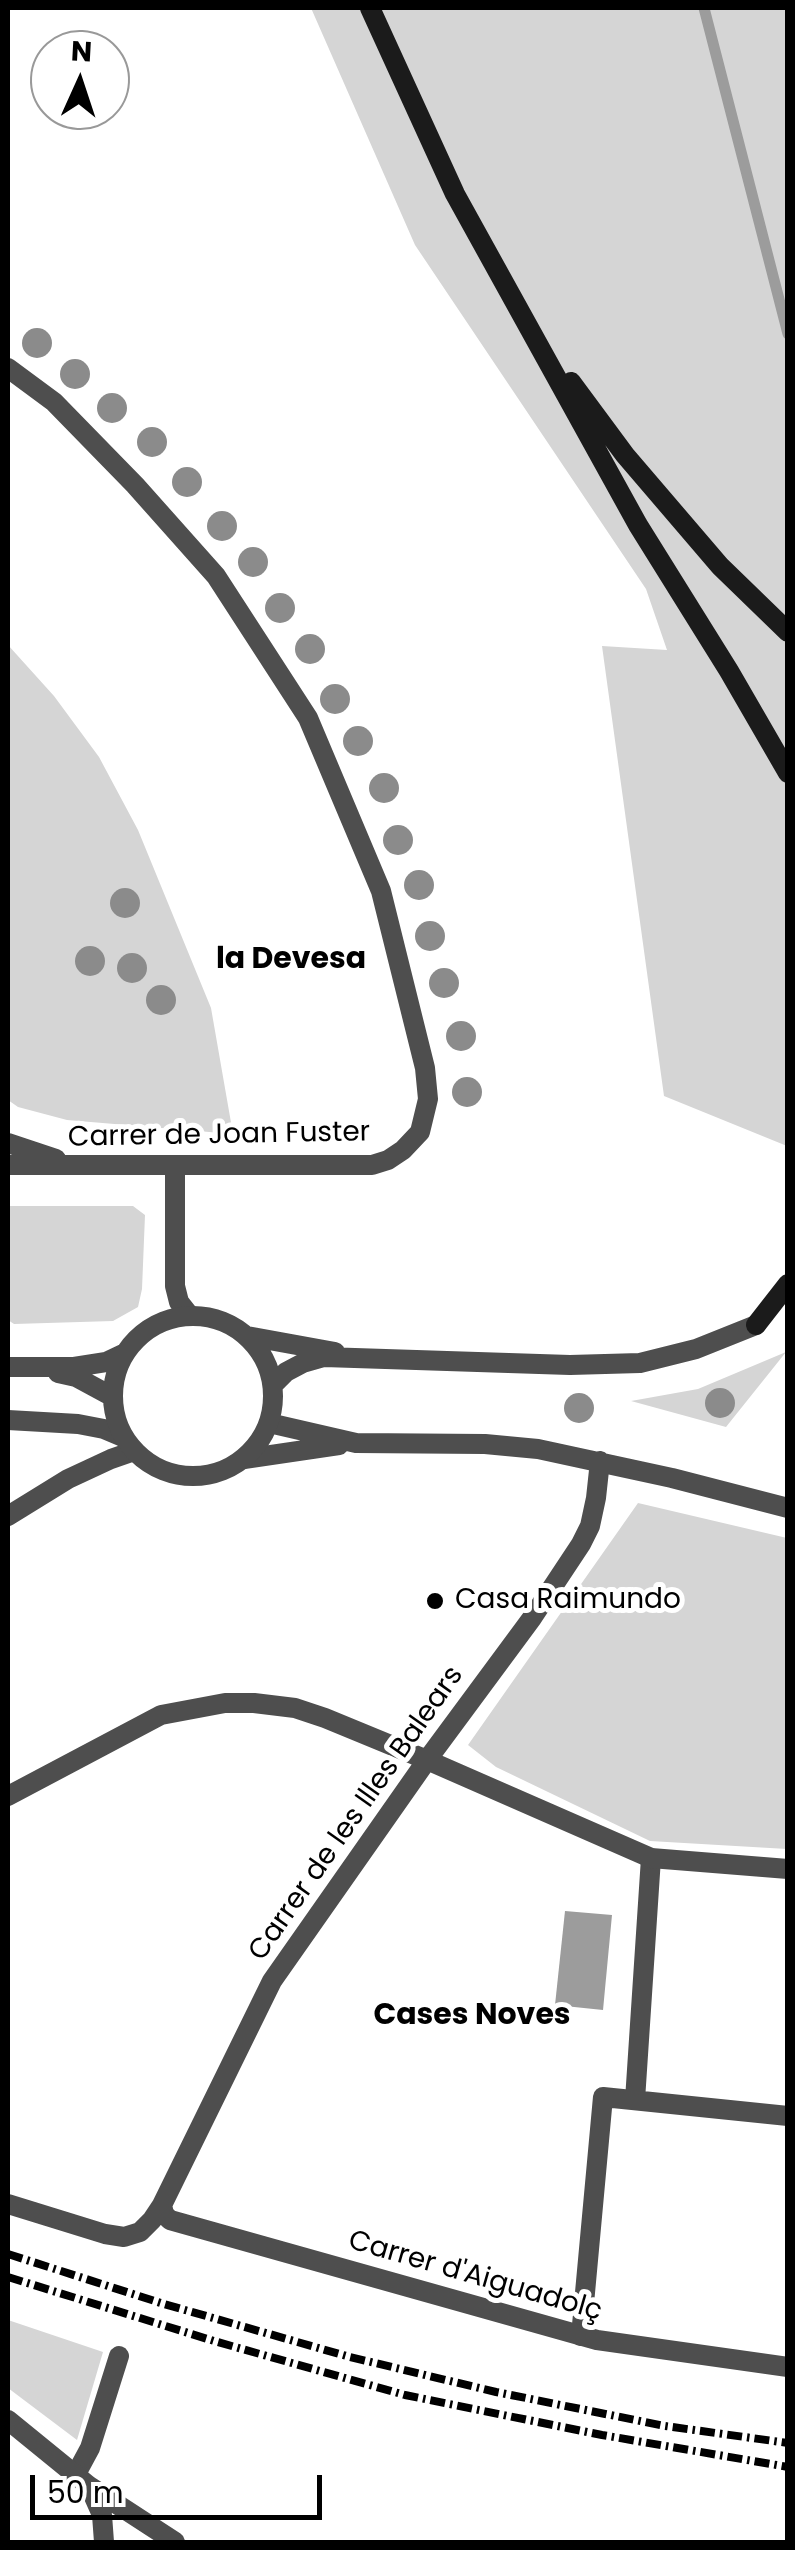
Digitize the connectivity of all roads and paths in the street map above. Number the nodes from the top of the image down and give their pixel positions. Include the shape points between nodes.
1 (370, 8) edge
2 (528, 324) junction
3 (8, 368) edge
4 (788, 632) edge
5 (788, 774) edge
6 (8, 1142) edge
7 (8, 1165) edge
8 (77, 1166) junction
9 (176, 1166) junction
10 (788, 1284) edge
11 (788, 1307) edge
12 (190, 1316) junction
13 (756, 1325) junction
14 (246, 1336) junction
15 (126, 1353) junction
16 (357, 1356) junction
17 (8, 1368) edge
18 (37, 1368) junction
19 (273, 1385) junction
20 (113, 1397) junction
21 (8, 1420) edge
22 (269, 1424) junction
23 (356, 1443) junction
24 (129, 1444) junction
25 (244, 1459) junction
26 (607, 1462) junction
27 (788, 1508) edge
28 (8, 1516) edge
29 (428, 1760) junction
30 (8, 1796) edge
31 (652, 1858) junction
32 (788, 1869) edge
33 (635, 2100) junction
34 (788, 2116) edge
35 (8, 2204) edge
36 (162, 2205) junction
37 (581, 2336) junction
38 (120, 2356) dead end
39 (788, 2367) edge
40 (8, 2420) edge
41 (83, 2480) junction
42 (99, 2539) edge
43 (175, 2542) edge

1 - 2 main road via 455,194
2 - 4 main road via 625,455 720,566
2 - 5 main road via 638,525
3 - 9 street, Carrer de Joan Fuster via 54,402 216,576 308,718 381,891 425,1068 428,1099 420,1132 388,1160
6 - 8 street
7 - 8 street, Carrer de Joan Fuster
8 - 9 street, Carrer de Joan Fuster
9 - 12 street via 174,1286
10 - 13 main road
11 - 13 main road
12 - 14 street via 211,1318
12 - 15 street via 153,1327
13 - 16 street via 640,1363
14 - 16 street
14 - 19 street
15 - 18 street via 106,1362
15 - 20 street
16 - 19 street via 302,1363
17 - 18 street
18 - 20 street via 76,1377
19 - 22 street
20 - 24 street
21 - 24 street via 104,1429
22 - 23 street
22 - 25 street
23 - 25 street
23 - 26 street via 519,1446
24 - 25 street via 153,1466 176,1474 223,1471
24 - 28 street
26 - 27 street
26 - 29 street, Carrer de les Illes Balears via 581,1544
29 - 30 street via 295,1708 225,1702 161,1715
29 - 31 street
29 - 36 street, Carrer de les Illes Balears via 272,1980
31 - 32 street
31 - 33 street
33 - 34 street
33 - 37 street via 603,2097
35 - 36 street via 124,2238 140,2232
36 - 37 street, Carrer d'Aiguadolç via 170,2220
37 - 39 street, Carrer d'Aiguadolç
38 - 41 street
40 - 41 street
41 - 42 street via 102,2515
41 - 43 street

